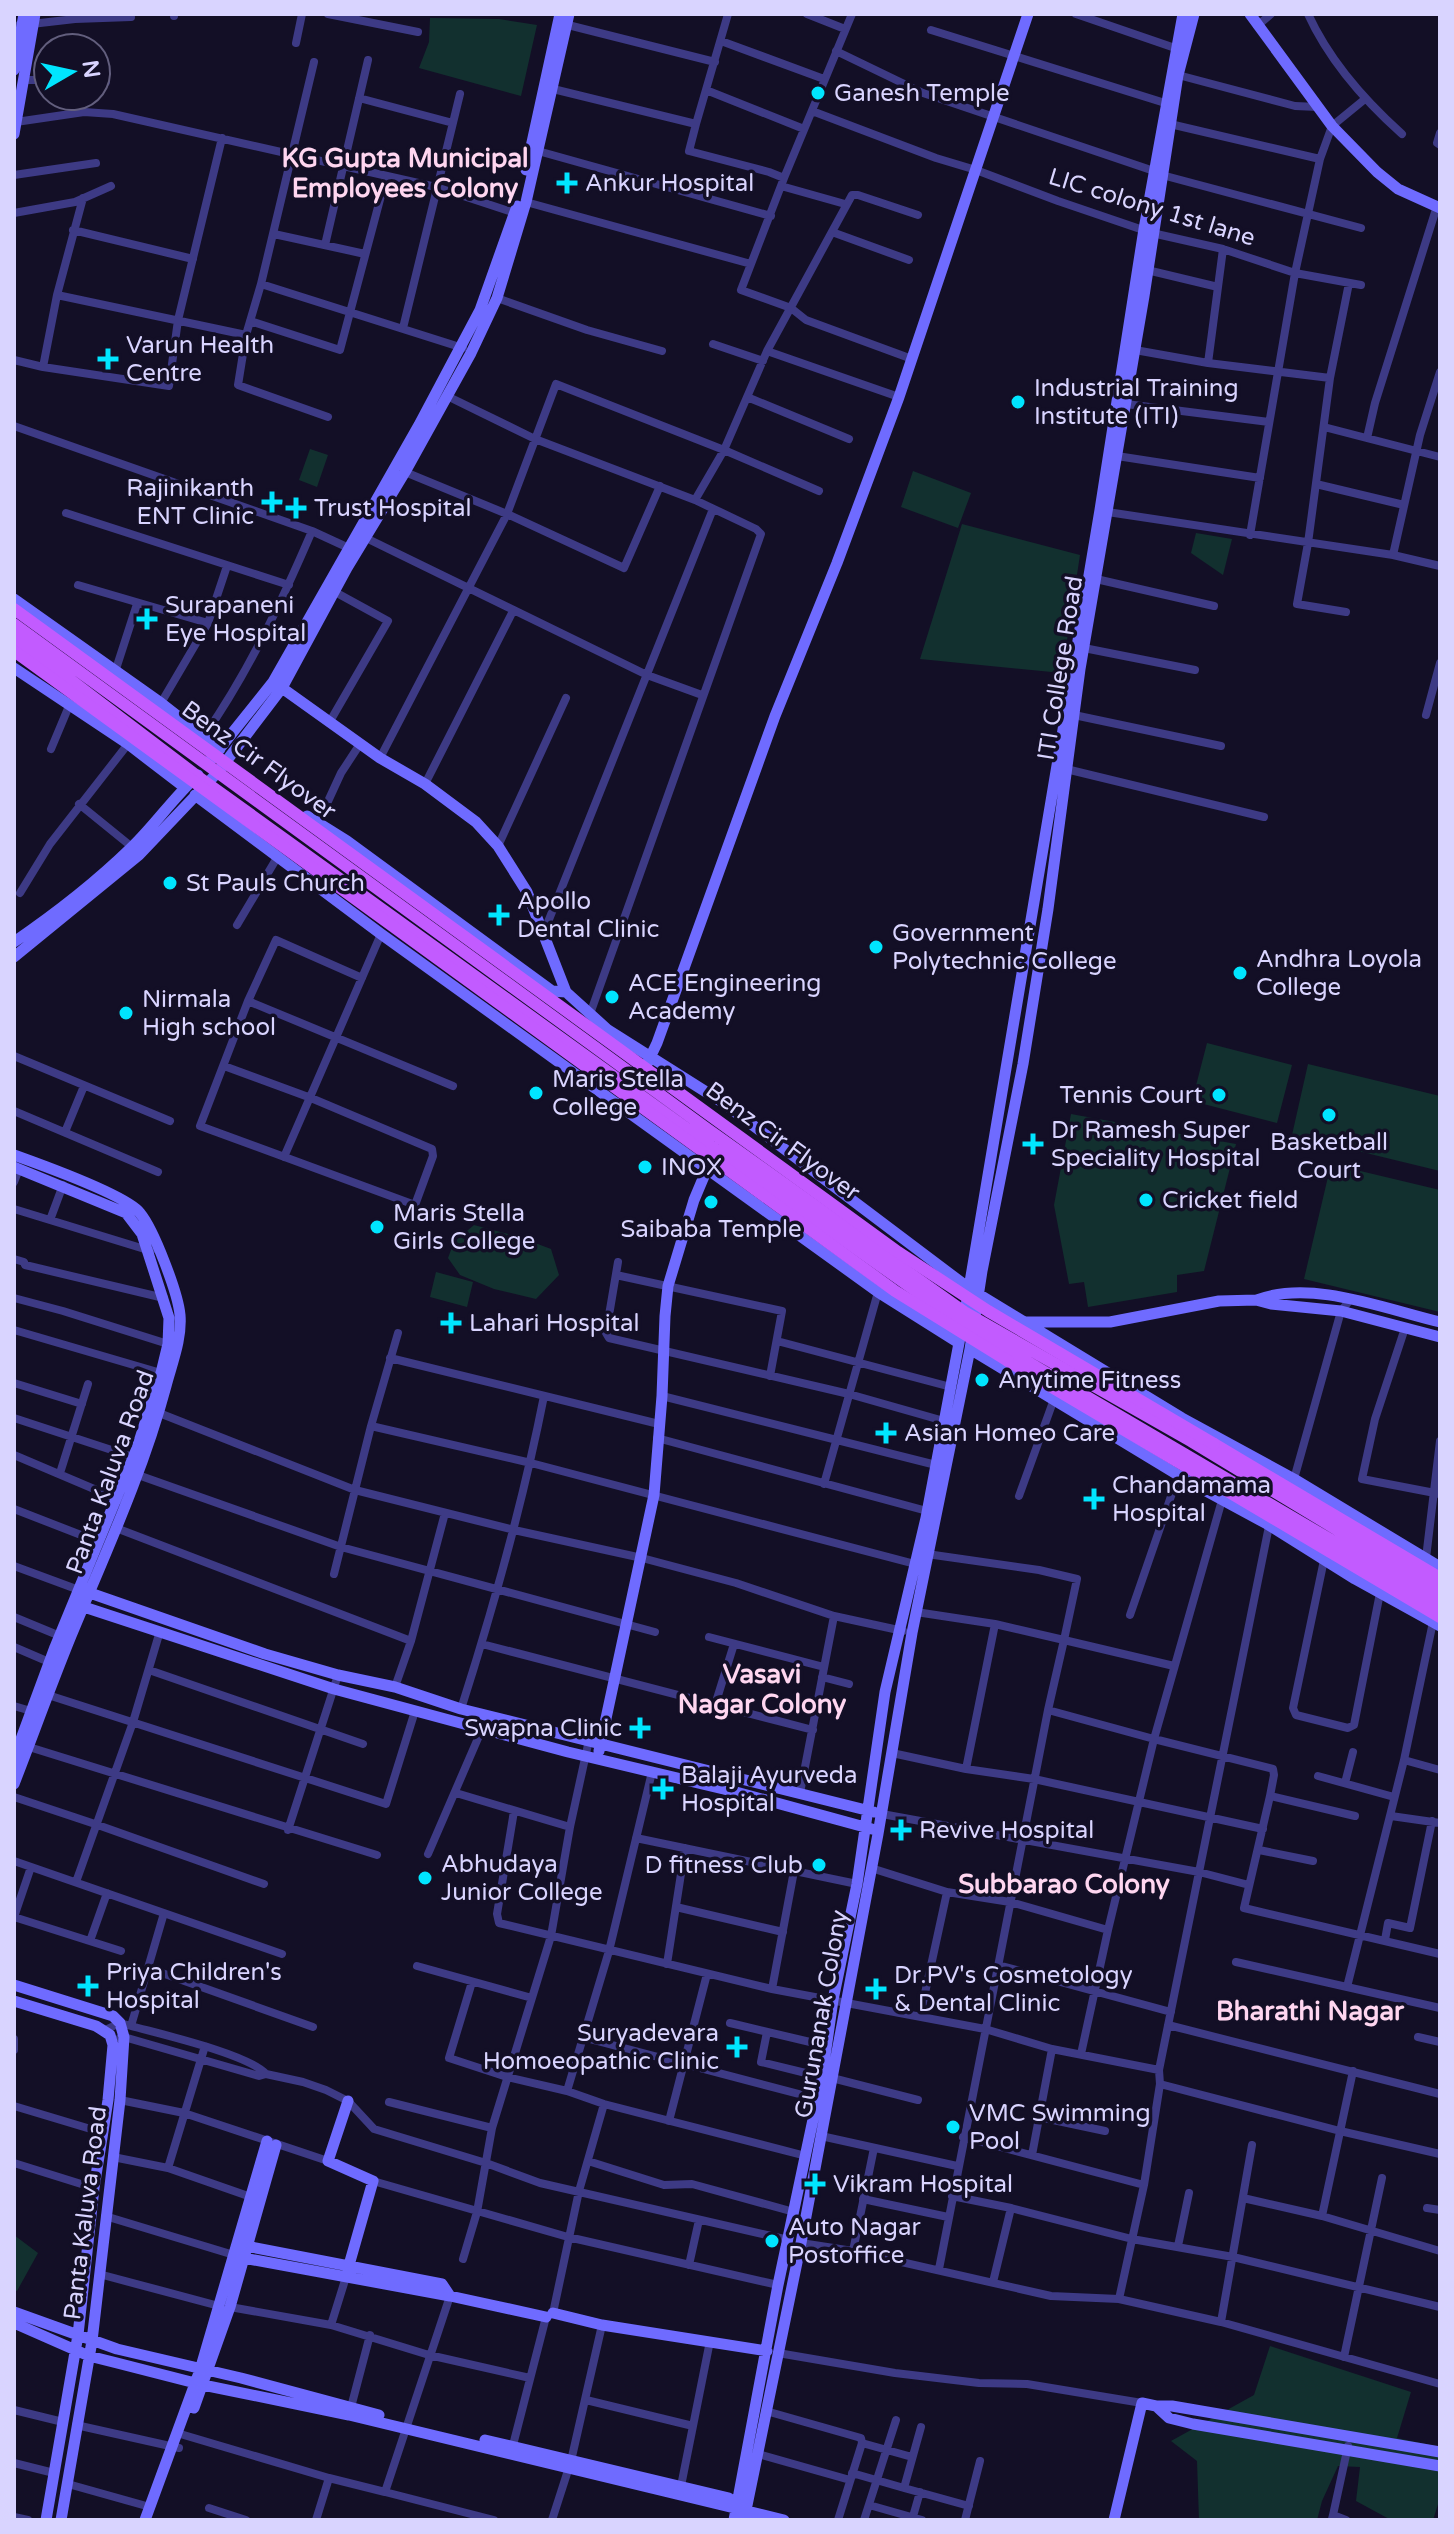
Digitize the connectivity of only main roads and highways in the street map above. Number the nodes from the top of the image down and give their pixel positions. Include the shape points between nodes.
1 (14, 609) edge
2 (14, 624) edge
3 (14, 637) edge
4 (14, 651) edge
5 (969, 1321) junction
6 (1440, 1578) edge
7 (1440, 1592) edge
8 (1440, 1604) edge
9 (1438, 1622) edge

1 - 6 main road, Benz Cir Flyover, bridge via 898,1252 988,1311
2 - 5 main road
3 - 5 main road via 202,780 715,1149
4 - 9 main road, bridge via 882,1282
5 - 7 main road via 1191,1441
5 - 8 main road

